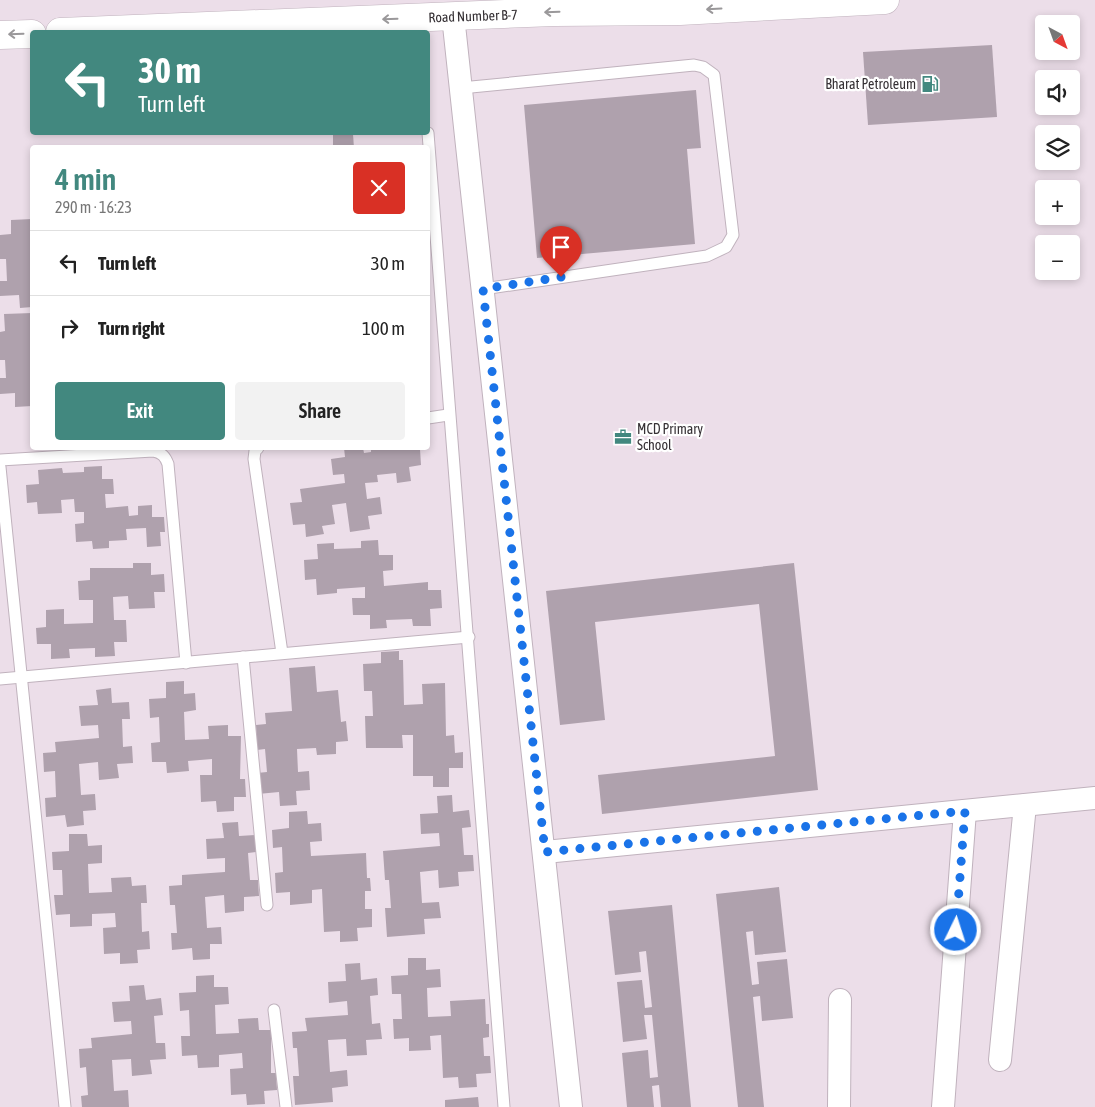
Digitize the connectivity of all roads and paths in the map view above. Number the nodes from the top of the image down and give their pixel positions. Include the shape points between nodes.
1 (885, 0) edge
2 (680, 6) edge
3 (453, 16) junction
4 (109, 30) edge
5 (30, 34) edge
6 (0, 35) edge
7 (461, 88) junction
8 (430, 161) edge
9 (483, 289) junction
10 (448, 415) junction
11 (430, 418) edge
12 (256, 450) edge
13 (0, 460) edge
14 (0, 467) edge
15 (469, 637) junction
16 (282, 654) junction
17 (243, 657) junction
18 (186, 662) junction
19 (21, 677) junction
20 (0, 679) edge
21 (1095, 798) edge
22 (1025, 805) junction
23 (965, 811) junction
24 (545, 852) junction
25 (268, 905) dead end
26 (840, 1000) dead end
27 (274, 1010) dead end
28 (1000, 1060) dead end
29 (64, 1107) edge
30 (286, 1107) edge
31 (504, 1107) edge
32 (571, 1107) edge
33 (839, 1107) edge
34 (942, 1107) edge

1 -> 2 street, Road Number B-7
2 -> 3 street, Road Number B-7
3 -> 4 street, Road Number B-7
3 - 7 street
5 -> 6 street
7 - 9 street
7 - 9 lane via 694,65 703,67 714,75 733,236 726,248 707,256
8 - 10 lane
9 - 24 street
10 - 11 lane
10 - 15 lane
12 - 16 lane via 254,458
13 - 18 lane via 154,450 165,456
14 - 19 lane
15 - 16 lane
15 - 31 lane
16 - 17 lane
17 - 18 lane
17 - 25 lane
18 - 19 lane
19 - 20 lane
19 - 29 lane
21 - 22 street
22 - 23 street
22 - 28 street
23 - 24 street
23 - 34 street
24 - 32 street
26 - 33 street
27 - 30 lane

